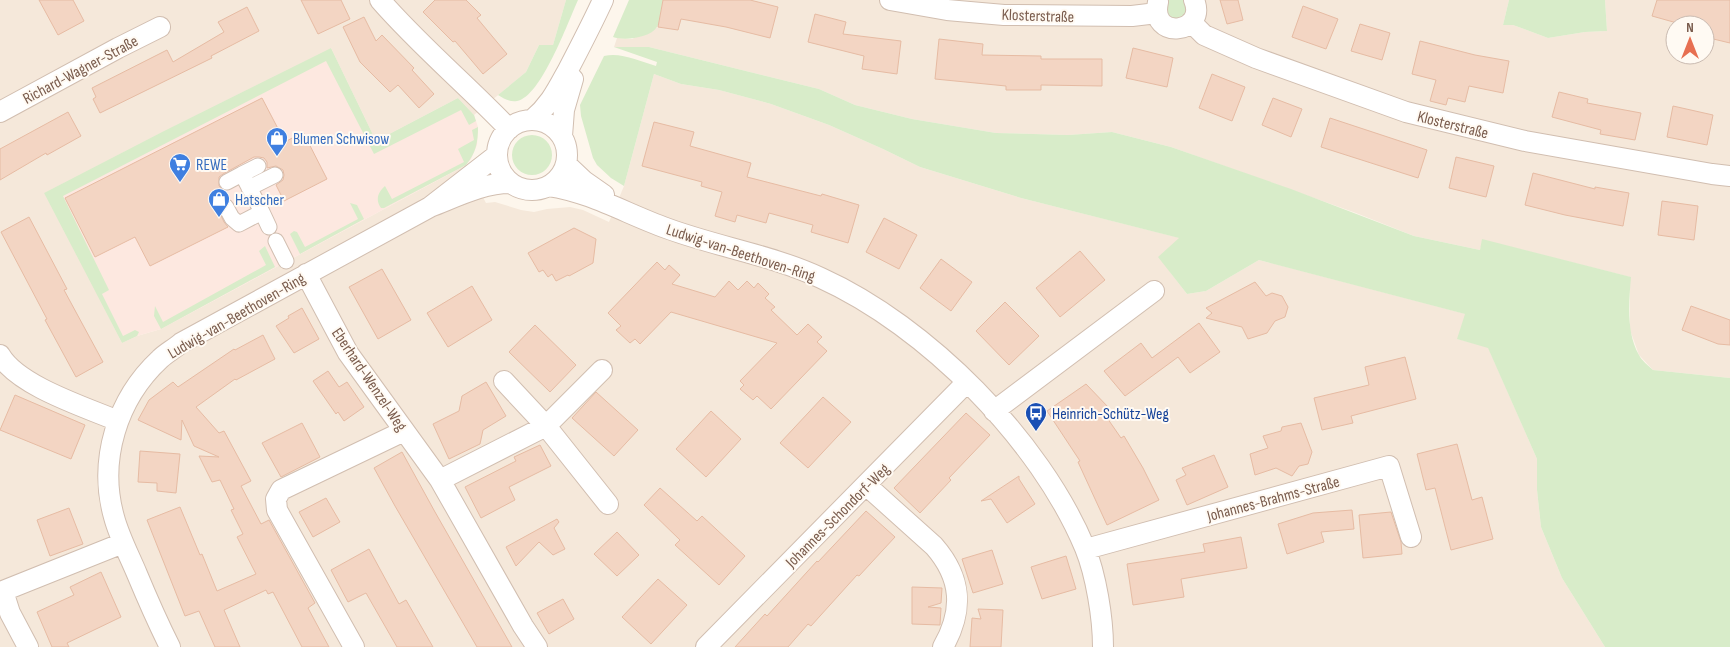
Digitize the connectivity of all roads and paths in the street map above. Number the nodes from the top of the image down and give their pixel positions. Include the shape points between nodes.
1 (380, 0) edge
2 (603, 0) edge
3 (890, 0) edge
4 (1194, 0) edge
5 (1158, 7) edge
6 (1191, 22) junction
7 (160, 27) dead end
8 (585, 39) junction
9 (0, 112) edge
10 (532, 120) junction
11 (509, 129) junction
12 (562, 136) junction
13 (497, 155) junction
14 (566, 164) junction
15 (258, 166) dead end
16 (242, 174) junction
17 (275, 175) dead end
18 (1730, 176) edge
19 (227, 182) dead end
20 (510, 182) junction
21 (549, 186) junction
22 (249, 188) junction
23 (226, 207) dead end
24 (430, 207) junction
25 (262, 212) junction
26 (628, 212) junction
27 (269, 226) dead end
28 (276, 241) dead end
29 (286, 261) dead end
30 (306, 274) junction
31 (1154, 290) dead end
32 (0, 355) edge
33 (602, 370) dead end
34 (7, 376) edge
35 (504, 381) dead end
36 (967, 382) junction
37 (994, 411) junction
38 (118, 421) junction
39 (546, 426) junction
40 (404, 431) junction
41 (440, 480) junction
42 (866, 485) junction
43 (608, 504) dead end
44 (1411, 537) dead end
45 (123, 543) junction
46 (1086, 549) junction
47 (28, 647) edge
48 (170, 647) edge
49 (354, 647) edge
50 (537, 647) edge
51 (706, 647) edge
52 (943, 647) edge
53 (1103, 647) edge

1 - 11 street
2 - 8 street
3 - 5 street, Klosterstraße via 1004,15 1132,16
4 - 6 street via 1196,10
5 - 6 street, Klosterstraße via 1159,20 1170,28 1184,28
6 - 18 street, Klosterstraße via 1204,35 1256,58 1406,112 1525,141
7 - 9 street, Richard-Wagner-Straße
8 - 10 street via 555,94
8 - 12 street via 564,110
10 - 11 street
10 - 12 street via 552,126
11 - 13 street, Ludwig-van-Beethoven-Ring via 502,138
12 - 14 street via 567,151
13 - 20 street via 500,168
13 - 24 street, Ludwig-van-Beethoven-Ring
14 - 21 street via 562,174
14 - 26 street, Ludwig-van-Beethoven-Ring
15 - 16 street
16 - 19 street
16 - 22 street
17 - 22 street
20 - 21 street, Ludwig-van-Beethoven-Ring via 530,190
20 - 24 street, Ludwig-van-Beethoven-Ring via 482,187
21 - 26 street, Ludwig-van-Beethoven-Ring via 577,192
22 - 25 street
23 - 25 street via 239,224
24 - 30 street, Ludwig-van-Beethoven-Ring
25 - 27 street
26 - 36 street, Ludwig-van-Beethoven-Ring via 665,228 821,277 874,307 922,342
28 - 29 street
30 - 38 street, Ludwig-van-Beethoven-Ring via 181,343 160,359 142,379
30 - 40 street, Eberhard-Wenzel-Weg via 348,353
31 - 37 street
32 - 34 street
33 - 39 street
34 - 38 street
35 - 39 street
36 - 37 street, Ludwig-van-Beethoven-Ring
36 - 42 street, Johannes-Schondorf-Weg
37 - 46 street, Ludwig-van-Beethoven-Ring via 1026,446 1047,477
38 - 45 street, Ludwig-van-Beethoven-Ring via 108,466 114,516
39 - 41 street
39 - 43 street
40 - 41 street, Eberhard-Wenzel-Weg
40 - 49 street via 281,490 276,499 277,510
41 - 50 street, Eberhard-Wenzel-Weg
42 - 51 street, Johannes-Schondorf-Weg
42 - 52 street via 934,546 951,571 957,588 958,607 953,628
44 - 46 street, Johannes-Brahms-Straße via 1389,466
45 - 47 street via 3,591 10,613
45 - 48 street, Ludwig-van-Beethoven-Ring
46 - 53 street, Ludwig-van-Beethoven-Ring via 1096,587

